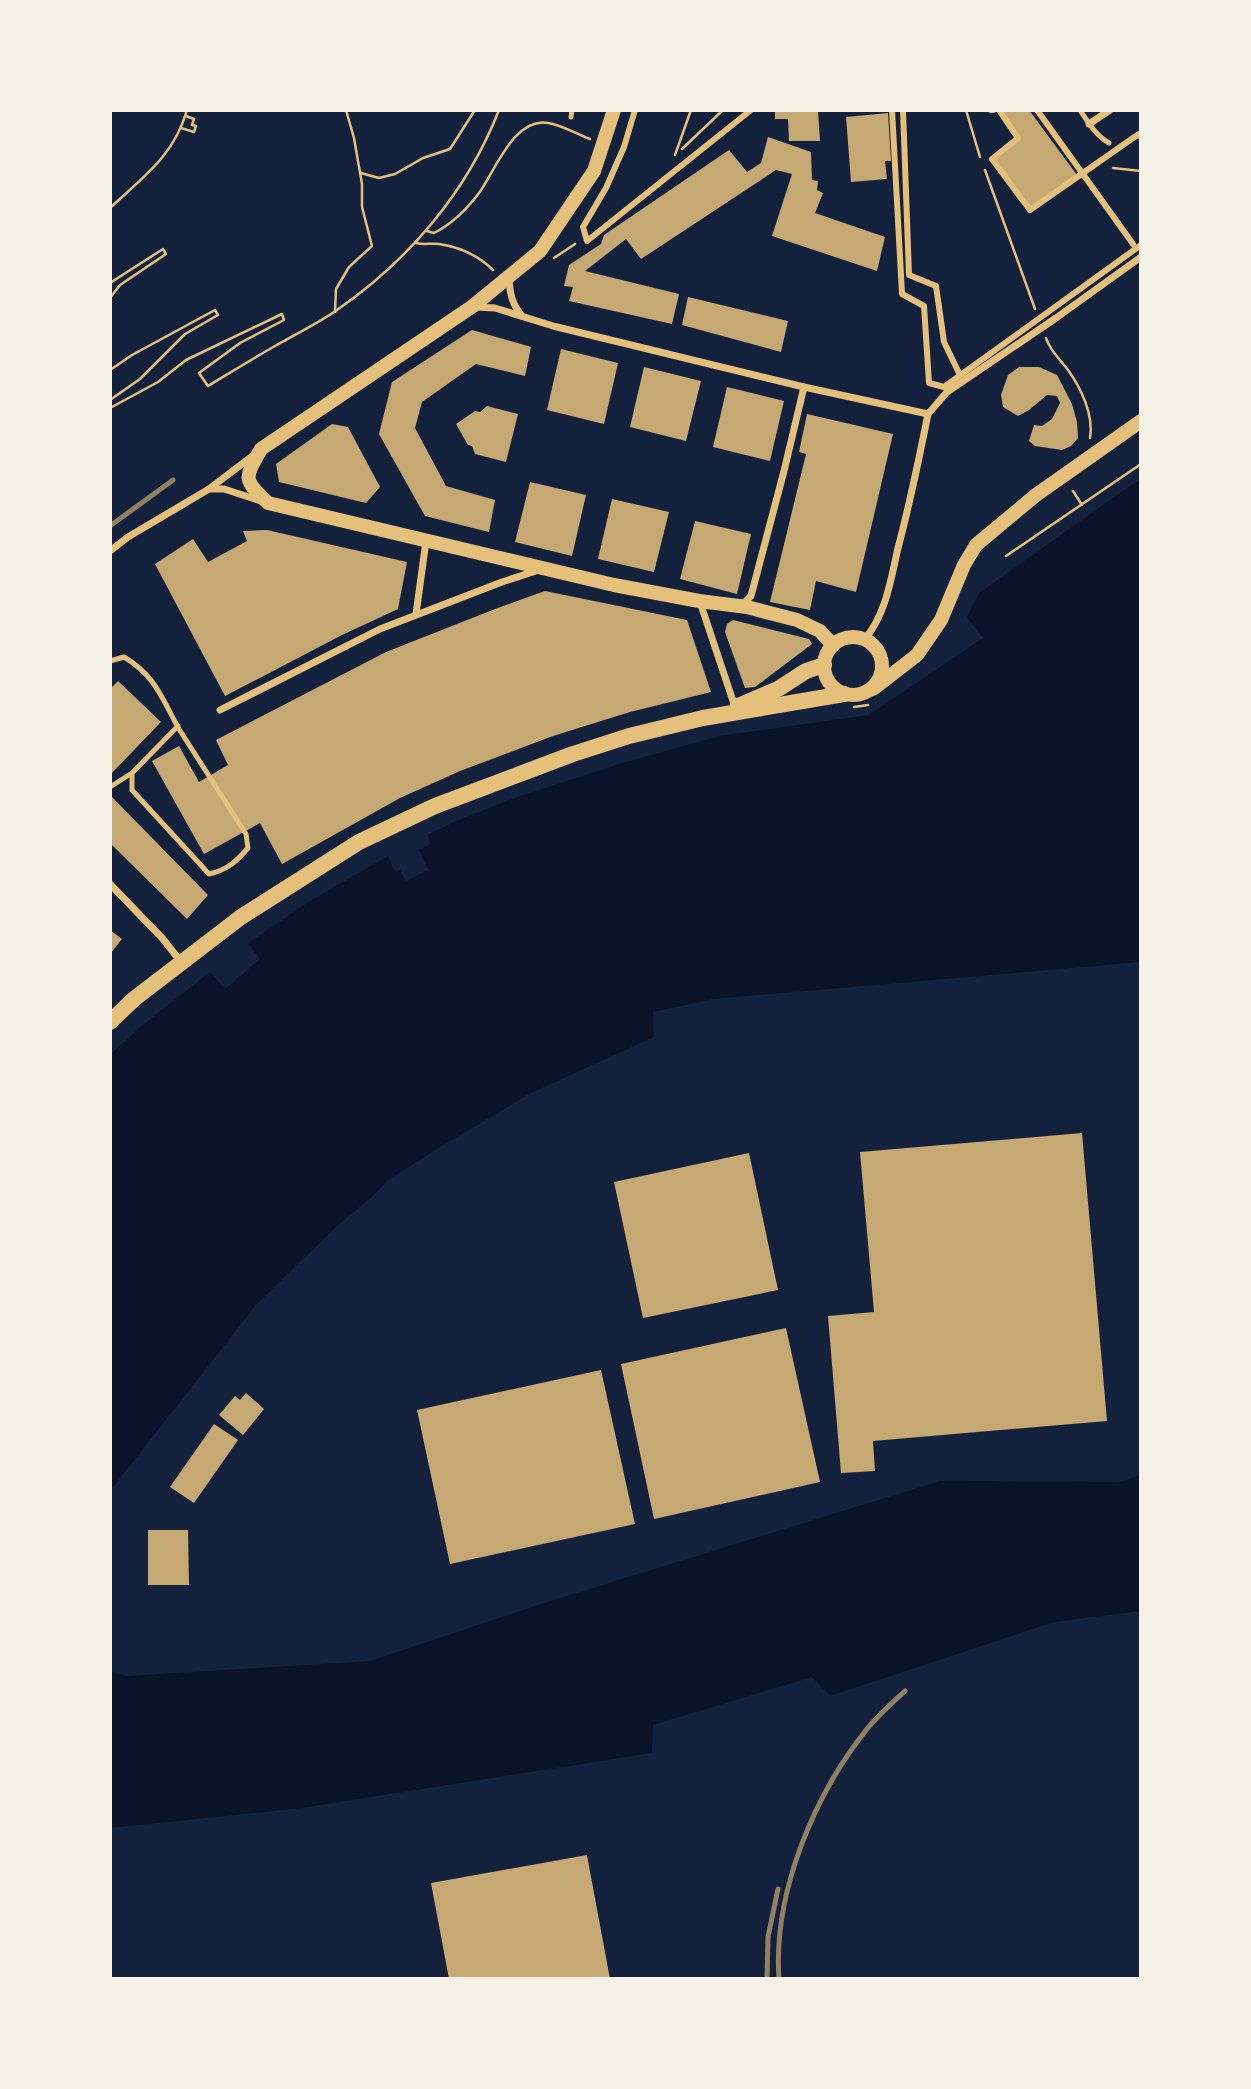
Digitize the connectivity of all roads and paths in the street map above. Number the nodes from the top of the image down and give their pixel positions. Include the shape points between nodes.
1 (187, 110) edge
2 (345, 110) edge
3 (475, 110) edge
4 (499, 110) edge
5 (614, 110) edge
6 (635, 110) edge
7 (691, 110) edge
8 (751, 110) edge
9 (892, 110) edge
10 (903, 110) edge
11 (966, 110) edge
12 (994, 110) edge
13 (1037, 110) edge
14 (1080, 110) edge
15 (1110, 110) edge
16 (186, 116) junction
17 (1089, 124) junction
18 (181, 128) junction
19 (1141, 137) edge
20 (596, 141) dead end
21 (1110, 143) dead end
22 (675, 155) dead end
23 (1082, 172) junction
24 (361, 173) junction
25 (110, 208) edge
26 (427, 231) junction
27 (416, 243) junction
28 (1137, 244) edge
29 (1141, 257) edge
30 (502, 275) junction
31 (110, 283) edge
32 (110, 298) edge
33 (473, 306) junction
34 (335, 312) junction
35 (523, 316) junction
36 (1039, 319) junction
37 (1042, 328) junction
38 (110, 370) edge
39 (959, 373) dead end
40 (804, 387) junction
41 (110, 400) edge
42 (110, 408) edge
43 (928, 414) junction
44 (1141, 421) edge
45 (261, 449) junction
46 (1091, 457) junction
47 (1141, 464) edge
48 (209, 489) junction
49 (1073, 491) dead end
50 (268, 503) junction
51 (1082, 505) junction
52 (426, 540) junction
53 (110, 551) edge
54 (1006, 556) dead end
55 (501, 558) junction
56 (546, 568) junction
57 (502, 582) junction
58 (699, 601) junction
59 (741, 606) junction
60 (416, 614) junction
61 (864, 639) junction
62 (833, 645) junction
63 (110, 660) edge
64 (824, 665) junction
65 (873, 689) junction
66 (844, 694) junction
67 (735, 707) junction
68 (220, 710) dead end
69 (703, 718) junction
70 (178, 726) junction
71 (132, 773) junction
72 (110, 787) edge
73 (110, 884) edge
74 (181, 962) junction
75 (110, 1022) edge

1 - 16 path
2 - 24 path
3 - 24 path via 450,149 395,174 379,178
4 - 26 path via 482,149
5 - 30 main road via 594,171 540,251
6 - 8 street via 606,188 583,227 587,242
7 - 22 path
9 - 36 street via 902,294 924,306 929,383 944,387
10 - 39 street via 909,275 936,286 944,342
11 - 36 path
12 - 23 street via 1018,138 992,159 1030,210
13 - 23 street
14 - 17 lane
15 - 17 street
16 - 18 path
16 - 18 path via 194,119 194,132
17 - 21 lane
18 - 25 path via 163,158
19 - 23 street via 1139,134
20 - 26 path via 547,122 525,128 457,218 434,233
23 - 28 street
24 - 34 path via 362,208 372,246 349,267 336,289
26 - 27 path
27 - 30 path via 461,250
27 - 34 path
28 - 36 street
29 - 37 street
30 - 33 main road
30 - 35 street via 514,307
31 - 32 path via 163,249 166,254 120,285
33 - 35 street
33 - 45 main road
34 - 42 path via 208,386 199,373 240,343 284,320 282,314 186,360 158,382
35 - 40 street
37 - 43 street via 947,392
37 - 46 path via 1048,345 1081,393 1091,424 1086,450
38 - 41 path via 215,310 218,315 185,334 140,379
40 - 43 street
40 - 59 street via 751,596
43 - 61 street via 885,602
44 - 46 main road
45 - 48 street
45 - 50 main road via 248,476
46 - 65 main road via 976,544 941,620 917,655
47 - 51 path
48 - 50 street
48 - 53 street
49 - 51 path
50 - 52 main road
51 - 54 path
52 - 55 main road
52 - 60 street
55 - 56 main road
55 - 57 street via 508,569
56 - 57 street
56 - 58 main road
57 - 60 street
58 - 59 main road
58 - 67 street
59 - 62 main road via 797,620 820,631
60 - 68 street
61 - 62 main road via 848,637
61 - 65 main road via 879,652 882,662
62 - 64 main road
63 - 70 lane via 124,657 135,663 156,685
64 - 66 main road via 829,683
64 - 67 main road
65 - 66 main road via 854,696
66 - 69 main road
67 - 69 main road
69 - 74 main road via 573,754 424,811 359,842 301,878
70 - 71 lane
70 - 71 lane via 246,834 248,848 236,863 209,874 132,790
71 - 72 lane
73 - 74 street
74 - 75 main road

